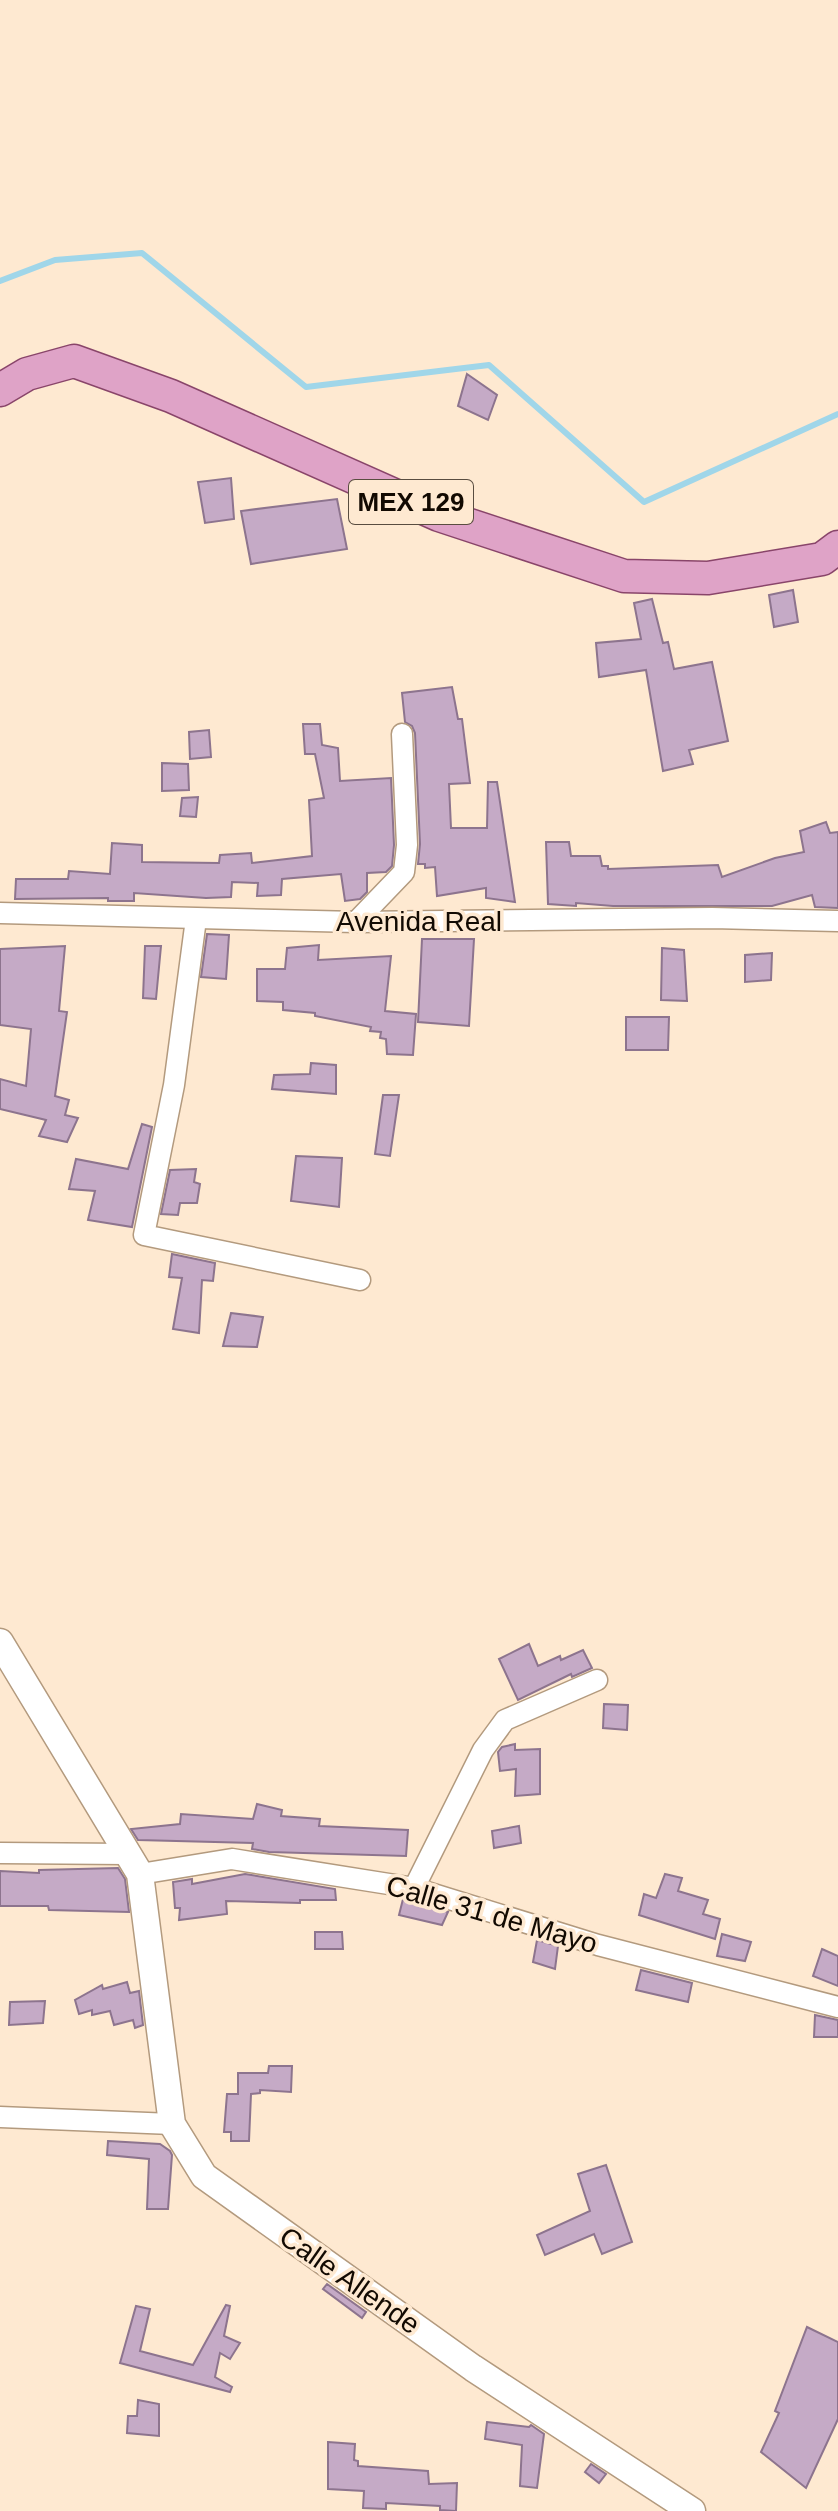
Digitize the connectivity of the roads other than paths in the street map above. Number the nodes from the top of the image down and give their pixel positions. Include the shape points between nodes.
1 (0, 390) edge
2 (838, 547) edge
3 (402, 734) dead end
4 (0, 913) edge
5 (196, 919) junction
6 (838, 921) edge
7 (356, 922) junction
8 (360, 1280) dead end
9 (0, 1642) edge
10 (597, 1680) dead end
11 (0, 1853) edge
12 (134, 1864) junction
13 (414, 1888) junction
14 (838, 2007) edge
15 (0, 2117) edge
16 (172, 2124) junction
17 (692, 2511) edge

1 - 2 main road, MEX 129 via 27,374 74,361 171,396 439,515 624,576 708,578 822,559
3 - 7 street via 404,872
4 - 5 street, Avenida Real
5 - 7 street, Avenida Real
5 - 8 street via 174,1085 144,1235
6 - 7 street, Avenida Real
9 - 12 street
10 - 13 street via 505,1720 483,1750
11 - 12 street, Calle 31 de Mayo
12 - 13 street, Calle 31 de Mayo via 232,1859
12 - 16 street
13 - 14 street, Calle 31 de Mayo via 598,1945
15 - 16 street
16 - 17 street, Calle Allende via 204,2176 473,2368

